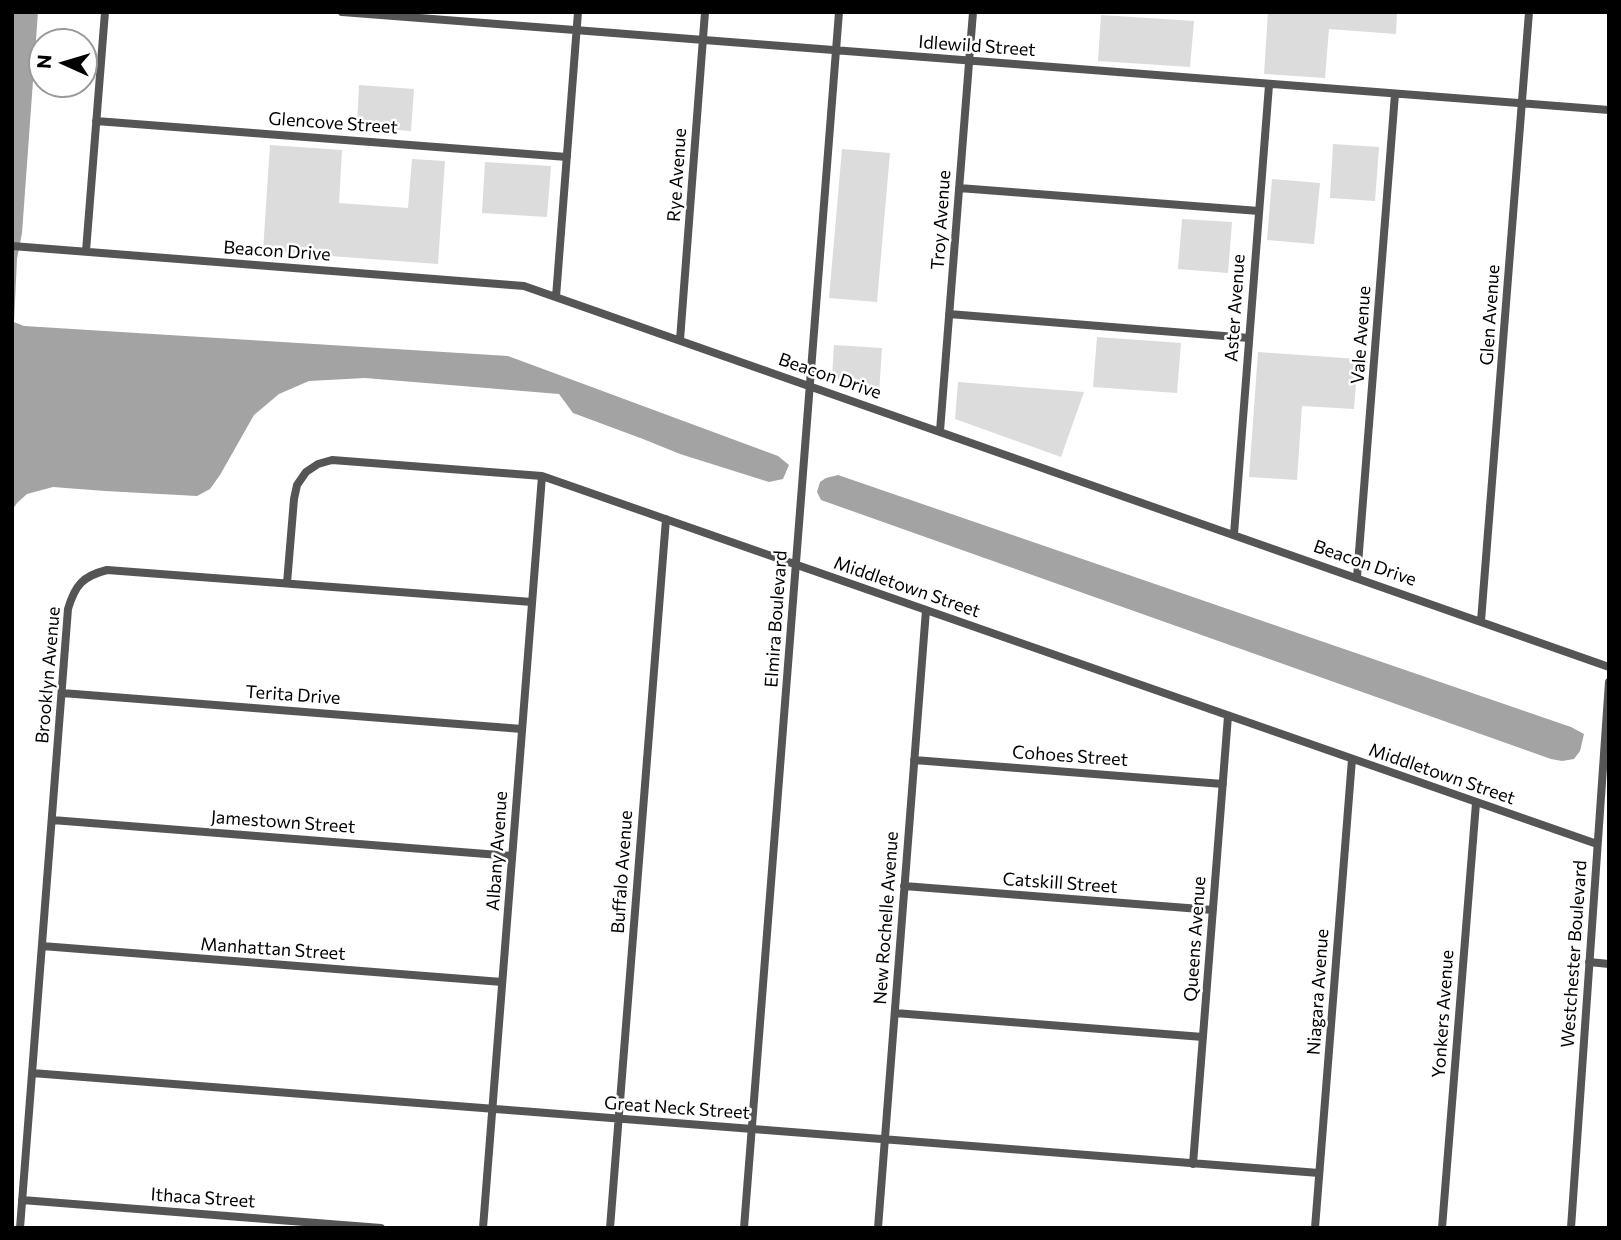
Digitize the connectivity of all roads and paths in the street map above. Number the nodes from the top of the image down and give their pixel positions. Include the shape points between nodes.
1 (104, 12) edge
2 (342, 12) edge
3 (578, 12) edge
4 (705, 12) edge
5 (839, 12) edge
6 (973, 12) edge
7 (1529, 12) edge
8 (577, 31) junction
9 (703, 41) junction
10 (836, 51) junction
11 (969, 61) junction
12 (1269, 85) junction
13 (1395, 94) junction
14 (1522, 104) junction
15 (1609, 110) edge
16 (96, 121) junction
17 (567, 157) junction
18 (959, 188) junction
19 (1259, 211) junction
20 (12, 246) edge
21 (86, 251) junction
22 (556, 297) junction
23 (949, 314) junction
24 (1249, 338) junction
25 (680, 340) junction
26 (810, 386) junction
27 (940, 431) junction
28 (542, 476) junction
29 (666, 519) junction
30 (1234, 534) junction
31 (796, 565) junction
32 (1357, 577) junction
33 (287, 583) junction
34 (532, 602) junction
35 (926, 610) junction
36 (1482, 621) junction
37 (1609, 667) edge
38 (1609, 682) edge
39 (62, 693) junction
40 (1608, 699) edge
41 (1228, 716) junction
42 (522, 729) junction
43 (1352, 759) junction
44 (914, 760) junction
45 (1223, 783) junction
46 (1476, 803) junction
47 (52, 820) junction
48 (1597, 844) junction
49 (512, 856) junction
50 (904, 886) junction
51 (1213, 910) junction
52 (42, 946) junction
53 (1589, 962) junction
54 (1609, 964) edge
55 (502, 982) junction
56 (895, 1013) junction
57 (1203, 1037) junction
58 (32, 1073) junction
59 (492, 1109) junction
60 (619, 1119) junction
61 (752, 1129) junction
62 (885, 1140) junction
63 (1193, 1164) junction
64 (1319, 1173) junction
65 (22, 1200) junction
66 (1570, 1226) edge
67 (20, 1228) edge
68 (381, 1228) edge
69 (483, 1228) edge
70 (610, 1228) edge
71 (744, 1228) edge
72 (878, 1228) edge
73 (1315, 1228) edge
74 (1443, 1228) edge

1 - 16 street
2 - 8 street, Idlewild Street
3 - 8 street
4 - 9 street, Rye Avenue
5 - 10 street, Elmira Boulevard
6 - 11 street, Troy Avenue
7 - 14 street, Glen Avenue
8 - 9 street, Idlewild Street
8 - 17 street
9 - 10 street, Idlewild Street
9 - 25 street, Rye Avenue
10 - 11 street, Idlewild Street
10 - 26 street, Elmira Boulevard
11 - 12 street, Idlewild Street
11 - 18 street, Troy Avenue
12 - 13 street, Idlewild Street
12 - 19 street, Aster Avenue
13 - 14 street, Idlewild Street
13 - 32 street, Vale Avenue
14 - 15 street, Idlewild Street
14 - 36 street, Glen Avenue
16 - 17 street, Glencove Street
16 - 21 street
17 - 22 street
18 - 19 street
18 - 23 street, Troy Avenue
19 - 24 street, Aster Avenue
20 - 21 street, Beacon Drive
21 - 22 street, Beacon Drive via 524,286
22 - 25 street, Beacon Drive
23 - 24 street
23 - 27 street, Troy Avenue
24 - 30 street, Aster Avenue
25 - 26 street, Beacon Drive
26 - 27 street, Beacon Drive
26 - 31 street, Elmira Boulevard
27 - 30 street, Beacon Drive
28 - 29 street, Middletown Street
28 - 33 street, Middletown Street via 332,460 318,464 297,485
28 - 34 street, Albany Avenue
29 - 31 street, Middletown Street
29 - 60 street, Buffalo Avenue
30 - 32 street, Beacon Drive
31 - 35 street, Middletown Street
31 - 61 street, Elmira Boulevard
32 - 36 street, Beacon Drive
33 - 34 street, Brooklyn Avenue
33 - 39 street, Brooklyn Avenue via 107,570 93,574 80,582 68,609
34 - 42 street, Albany Avenue
35 - 41 street, Middletown Street
35 - 44 street, New Rochelle Avenue
36 - 37 street, Beacon Drive
38 - 40 street, Westchester Boulevard
39 - 42 street, Terita Drive
39 - 47 street, Brooklyn Avenue
40 - 48 street, Westchester Boulevard
41 - 43 street, Middletown Street
41 - 45 street, Queens Avenue
42 - 49 street, Albany Avenue
43 - 46 street, Middletown Street
43 - 64 street, Niagara Avenue
44 - 45 street, Cohoes Street
44 - 50 street, New Rochelle Avenue
45 - 51 street, Queens Avenue
46 - 48 street, Middletown Street
46 - 74 street, Yonkers Avenue
47 - 49 street, Jamestown Street
47 - 52 street, Brooklyn Avenue
48 - 53 street, Westchester Boulevard
49 - 55 street, Albany Avenue
50 - 51 street, Catskill Street
50 - 56 street, New Rochelle Avenue
51 - 57 street, Queens Avenue
52 - 55 street, Manhattan Street
52 - 58 street, Brooklyn Avenue
53 - 54 street
53 - 66 street, Westchester Boulevard
55 - 59 street, Albany Avenue
56 - 57 street
56 - 62 street, New Rochelle Avenue
57 - 63 street, Queens Avenue
58 - 59 street, Great Neck Street
58 - 65 street, Brooklyn Avenue
59 - 60 street, Great Neck Street
59 - 69 street, Albany Avenue
60 - 61 street, Great Neck Street
60 - 70 street, Buffalo Avenue
61 - 62 street, Great Neck Street
61 - 71 street, Elmira Boulevard
62 - 63 street, Great Neck Street
62 - 72 street, New Rochelle Avenue
63 - 64 street, Great Neck Street
64 - 73 street, Niagara Avenue
65 - 67 street, Brooklyn Avenue
65 - 68 street, Ithaca Street

